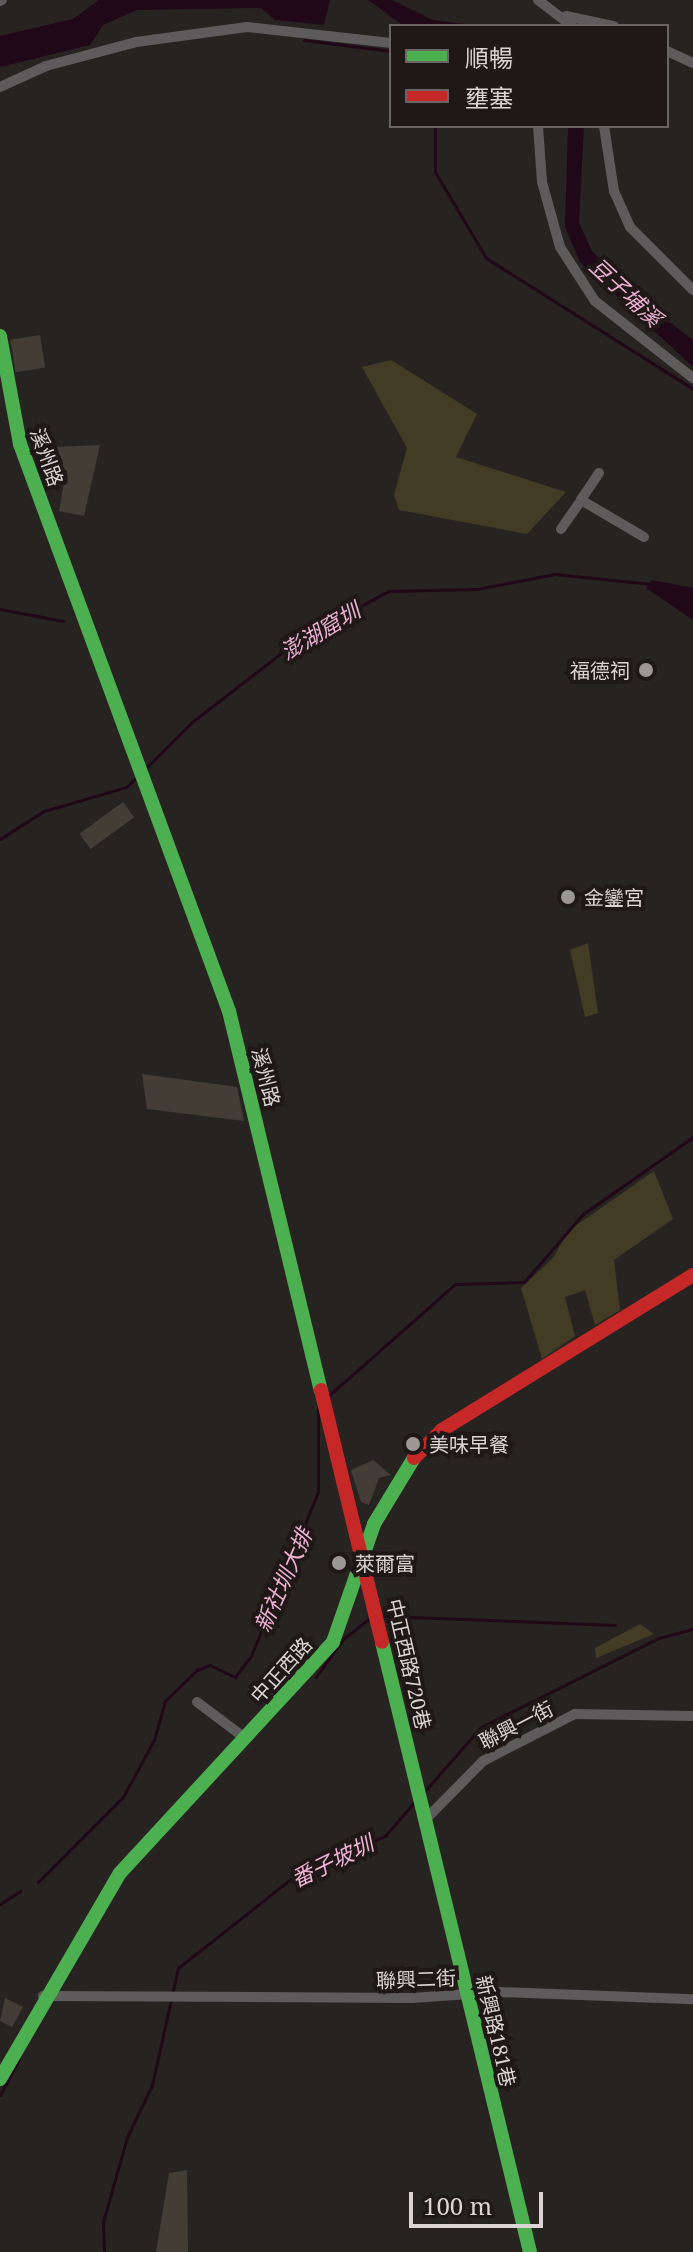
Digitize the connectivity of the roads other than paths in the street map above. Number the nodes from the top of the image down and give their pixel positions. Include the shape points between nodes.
1 (538, 0) edge
2 (569, 21) edge
3 (596, 24) edge
4 (389, 43) edge
5 (669, 52) edge
6 (693, 63) edge
7 (0, 87) edge
8 (538, 128) edge
9 (604, 128) edge
10 (693, 290) edge
11 (0, 336) edge
12 (693, 378) edge
13 (599, 473) dead end
14 (581, 500) junction
15 (561, 529) dead end
16 (644, 537) dead end
17 (693, 1275) edge
18 (363, 1558) junction
19 (197, 1702) dead end
20 (693, 1716) edge
21 (245, 1738) junction
22 (426, 1819) junction
23 (43, 1996) junction
24 (467, 1996) junction
25 (693, 1999) edge
26 (0, 2079) edge
27 (530, 2252) edge

1 - 2 street
2 - 3 street
4 - 7 street via 247,27 136,42 46,66
5 - 6 street
8 - 12 street via 542,182 560,247 595,301
9 - 10 street via 614,191 630,227
11 - 18 street, 溪州路 via 20,444 229,1011
13 - 14 street
14 - 15 street
14 - 16 street
17 - 18 street, 中正西路 via 435,1436 388,1493
18 - 21 street, 中正西路 via 333,1642
18 - 22 street, 中正西路720巷
19 - 21 street
20 - 22 street, 聯興一街 via 575,1714 483,1761
21 - 23 street, 中正西路 via 120,1873
22 - 24 street, 新興路181巷
23 - 24 street, 聯興二街
23 - 26 street, 中正西路
24 - 25 street, 聯興二街
24 - 27 street, 新興路181巷

